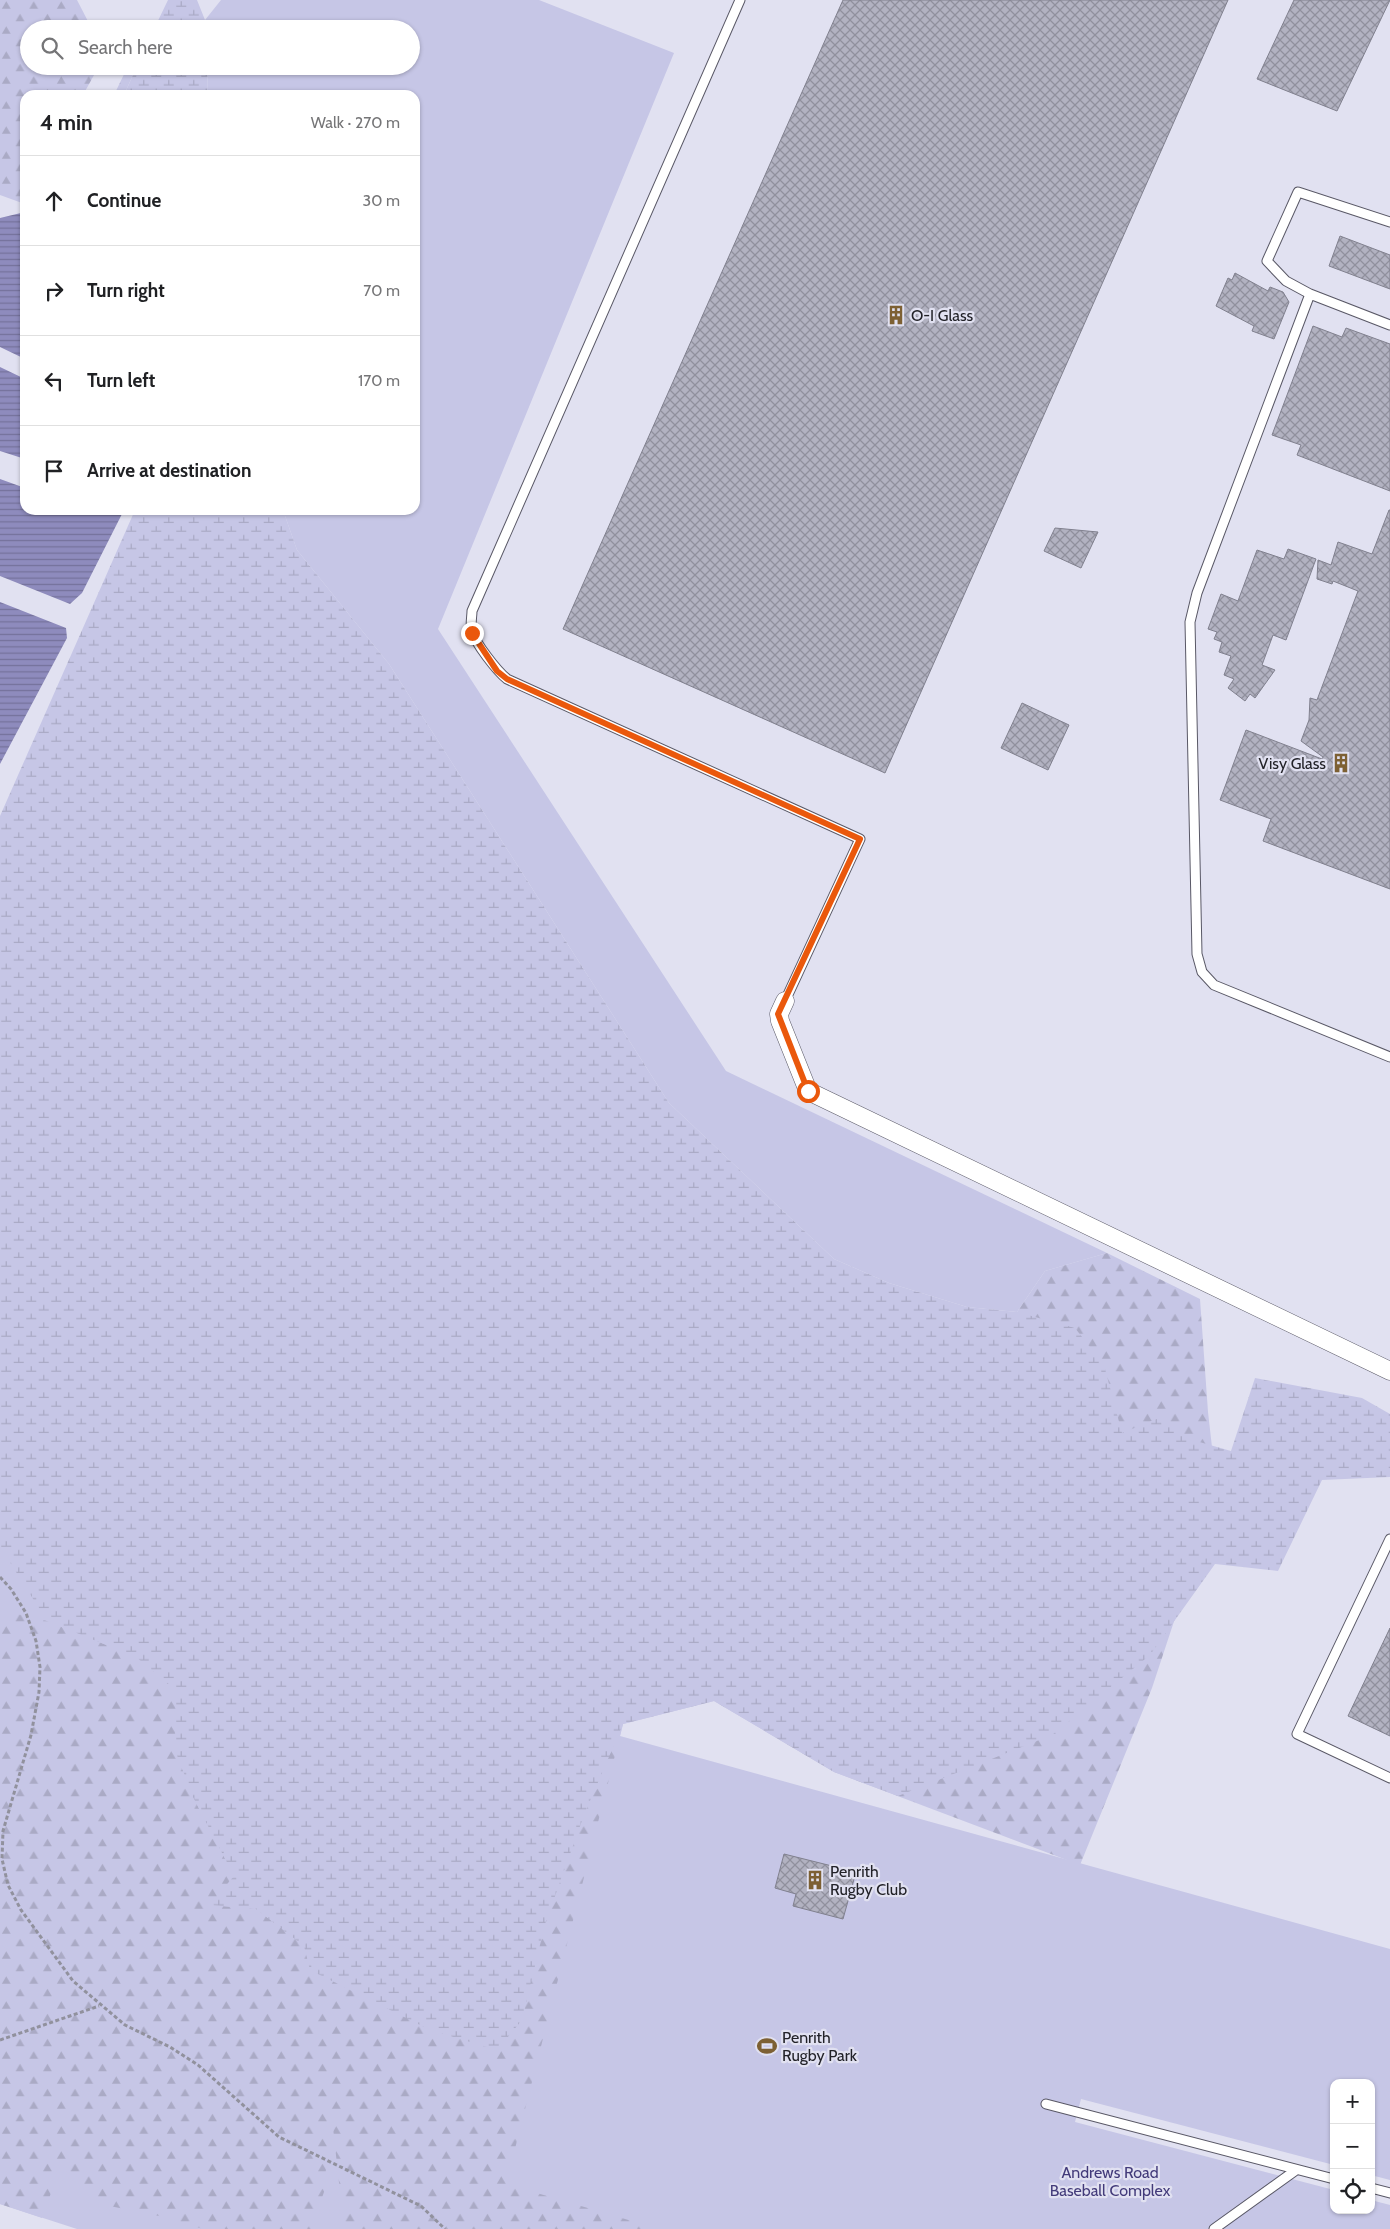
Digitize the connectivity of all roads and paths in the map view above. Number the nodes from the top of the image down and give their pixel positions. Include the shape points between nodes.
1 (740, 0) edge
2 (1390, 222) edge
3 (1310, 294) junction
4 (1390, 325) edge
5 (785, 1001) joint
6 (1390, 1057) edge
7 (1390, 1371) edge
8 (1390, 1539) edge
9 (0, 1577) edge
10 (1390, 1778) edge
11 (100, 2006) junction
12 (0, 2040) edge
13 (1046, 2104) dead end
14 (1296, 2170) junction
15 (1330, 2178) edge
16 (1375, 2189) edge
17 (1390, 2193) edge
18 (445, 2229) edge
19 (1214, 2229) edge

1 - 5 lane via 472,611 471,624 472,633 497,671 507,679 860,839
2 - 3 lane via 1298,192 1267,261 1286,282
3 - 4 lane
3 - 6 lane via 1196,593 1190,622 1198,954 1202,972 1214,985
5 - 7 street via 778,1014 808,1091
8 - 10 lane via 1298,1734
9 - 11 path via 26,1613 36,1641 40,1667 31,1735 3,1831 2,1859 21,1910 73,1982
11 - 12 path
11 - 18 path via 125,2026 170,2047 198,2065 279,2137 421,2206
13 - 14 lane
14 - 15 lane
14 - 19 lane
16 - 17 lane

